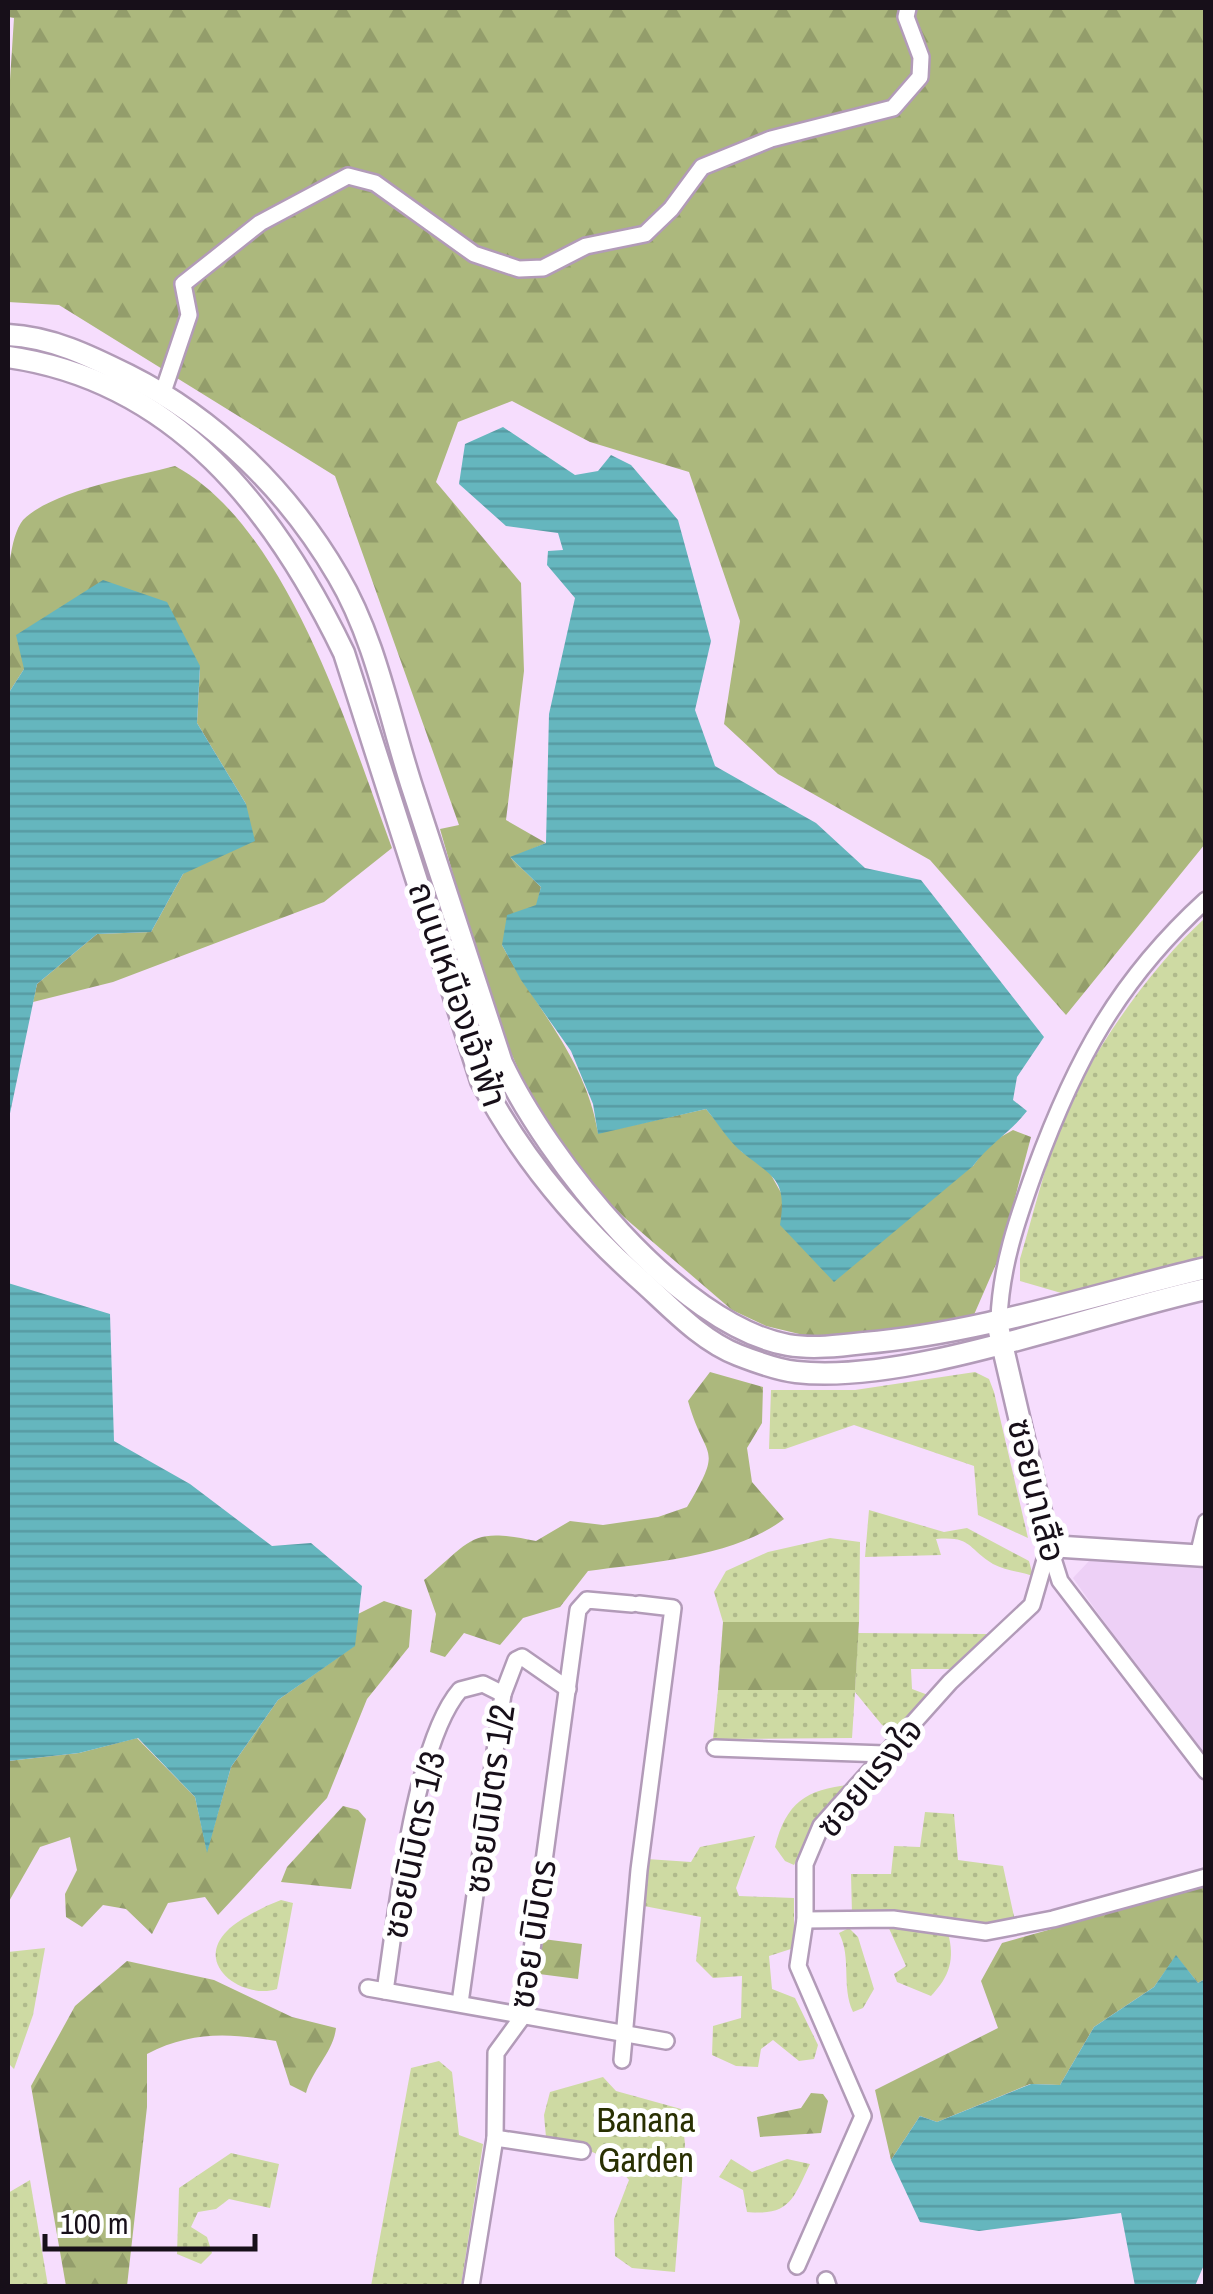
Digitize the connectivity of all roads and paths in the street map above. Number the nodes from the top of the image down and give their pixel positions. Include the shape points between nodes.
1 (908, 8) edge
2 (8, 335) edge
3 (8, 357) edge
4 (163, 392) junction
5 (340, 578) junction
6 (315, 593) junction
7 (1206, 900) edge
8 (1206, 1268) edge
9 (1206, 1289) edge
10 (998, 1319) junction
11 (918, 1338) junction
12 (1000, 1342) junction
13 (920, 1361) junction
14 (1206, 1522) edge
15 (1049, 1546) junction
16 (1202, 1556) edge
17 (568, 1689) junction
18 (503, 1694) junction
19 (714, 1748) dead end
20 (885, 1754) junction
21 (1206, 1771) edge
22 (1206, 1877) edge
23 (805, 1920) junction
24 (368, 1988) dead end
25 (385, 1991) junction
26 (460, 2002) junction
27 (523, 2016) junction
28 (625, 2036) junction
29 (666, 2041) dead end
30 (622, 2060) dead end
31 (496, 2138) junction
32 (582, 2151) dead end
33 (797, 2266) dead end
34 (471, 2286) edge

1 - 4 street via 920,77 893,108 733,152 694,173 671,209 644,234 586,246 543,268 474,254 376,184 348,176 319,189 260,222 183,284 189,315
2 - 4 street, ถนนเหมืองเจ้าฟ้า via 86,354
3 - 6 street, ถนนเหมืองเจ้าฟ้า via 90,379 202,448 242,485
4 - 5 street, ถนนเหมืองเจ้าฟ้า via 244,455
5 - 6 street
5 - 11 street, ถนนเหมืองเจ้าฟ้า via 372,656 502,1063 552,1151 620,1233 696,1299 740,1327 787,1345
6 - 13 street, ถนนเหมืองเจ้าฟ้า via 370,723 481,1080 539,1174 619,1261 690,1325 734,1354 794,1372
7 - 10 street via 1111,1005 1071,1076 1011,1236
8 - 10 street, ถนนเหมืองเจ้าฟ้า
9 - 12 street, ถนนเหมืองเจ้าฟ้า
10 - 11 street, ถนนเหมืองเจ้าฟ้า
10 - 12 street, ซอยนาเสือ
11 - 13 street
12 - 13 street, ถนนเหมืองเจ้าฟ้า
12 - 15 street, ซอยนาเสือ
14 - 16 street
15 - 16 street
15 - 20 street, ซอยแรงใจ via 1032,1606
15 - 21 street, ซอยนาเสือ via 1060,1581
17 - 18 street, ซอยนิมิตร 1/2 via 522,1658
17 - 27 street, ซอย นิมิตร
17 - 28 street, ซอย นิมิตร via 582,1603 673,1608
18 - 25 street, ซอยนิมิตร 1/3 via 483,1684 460,1690 438,1728 421,1787
18 - 26 street, ซอยนิมิตร 1/2
19 - 20 street
20 - 23 street, ซอยแรงใจ via 820,1826 805,1864
22 - 23 street via 986,1932 893,1920
23 - 33 street, ซอยแรงใจ via 798,1966 863,2116
24 - 25 street
25 - 26 street
26 - 27 street
27 - 28 street
27 - 31 street, ซอย นิมิตร via 496,2053
28 - 29 street
28 - 30 street
31 - 32 street
31 - 34 street, ซอย นิมิตร

